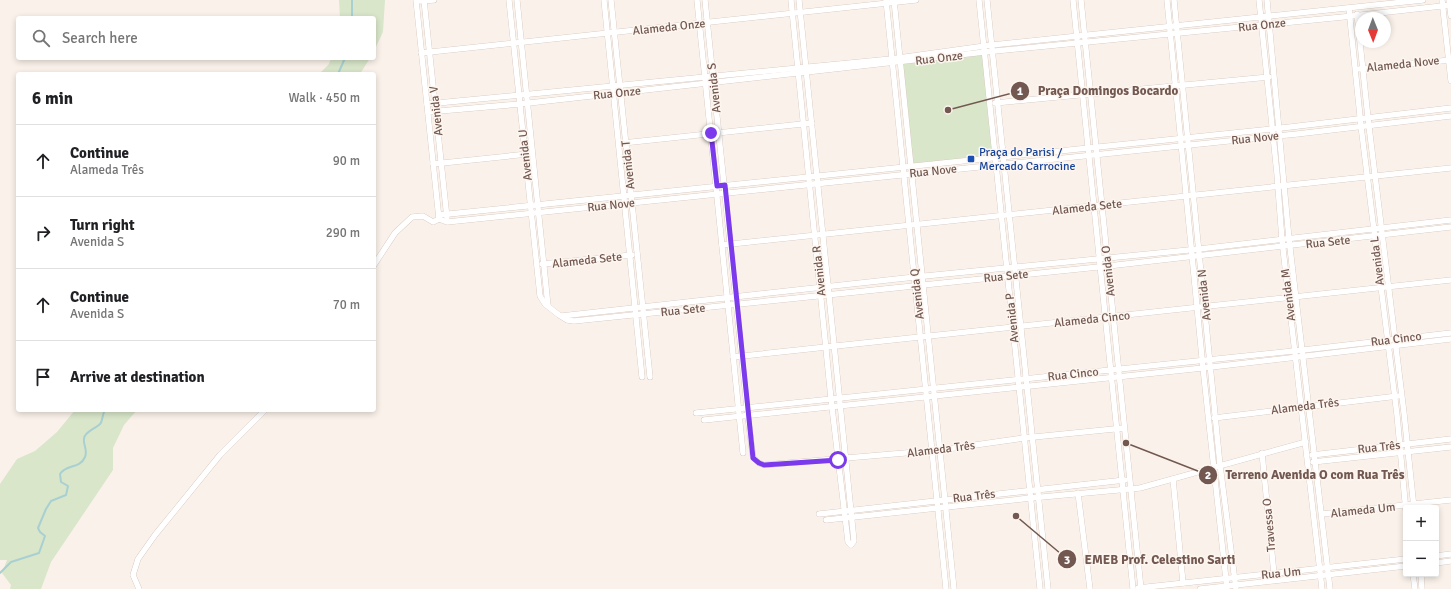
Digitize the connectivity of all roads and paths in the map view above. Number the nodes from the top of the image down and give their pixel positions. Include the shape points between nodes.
1 (434, 0) edge
2 (509, 0) edge
3 (517, 0) edge
4 (604, 0) edge
5 (611, 0) edge
6 (697, 0) edge
7 (705, 0) edge
8 (791, 0) edge
9 (799, 0) edge
10 (916, 0) edge
11 (979, 0) edge
12 (987, 0) edge
13 (1072, 0) edge
14 (1081, 0) edge
15 (1167, 0) edge
16 (1174, 0) edge
17 (1259, 0) edge
18 (1267, 0) edge
19 (1423, 0) edge
20 (416, 1) edge
21 (424, 1) edge
22 (894, 1) edge
23 (886, 2) edge
24 (1442, 3) edge
25 (1450, 3) edge
26 (1356, 8) junction
27 (1349, 9) junction
28 (1356, 12) edge
29 (1383, 12) edge
30 (800, 13) junction
31 (793, 14) junction
32 (1269, 16) junction
33 (1355, 16) edge
34 (1451, 16) edge
35 (1261, 17) junction
36 (1350, 17) junction
37 (699, 23) junction
38 (708, 23) junction
39 (1270, 24) junction
40 (1262, 25) junction
41 (1176, 26) junction
42 (1170, 27) junction
43 (607, 33) junction
44 (615, 33) junction
45 (1177, 33) junction
46 (1170, 34) junction
47 (1084, 35) junction
48 (1077, 36) junction
49 (513, 42) junction
50 (521, 42) junction
51 (1085, 42) junction
52 (1078, 43) junction
53 (992, 45) junction
54 (984, 46) junction
55 (1361, 48) edge
56 (421, 52) junction
57 (429, 52) junction
58 (985, 52) junction
59 (992, 52) junction
60 (900, 60) junction
61 (1450, 60) edge
62 (892, 61) junction
63 (806, 66) junction
64 (798, 67) junction
65 (1363, 68) junction
66 (1355, 69) junction
67 (807, 73) junction
68 (799, 74) junction
69 (713, 76) junction
70 (705, 77) junction
71 (1267, 77) junction
72 (1275, 77) junction
73 (1451, 81) edge
74 (714, 83) junction
75 (706, 84) junction
76 (620, 85) junction
77 (1183, 85) junction
78 (612, 86) junction
79 (1176, 86) junction
80 (621, 92) junction
81 (613, 94) junction
82 (1091, 94) junction
83 (519, 95) junction
84 (526, 95) junction
85 (1083, 95) junction
86 (435, 103) junction
87 (527, 103) junction
88 (998, 103) junction
89 (427, 104) junction
90 (520, 104) junction
91 (991, 104) junction
92 (1451, 108) edge
93 (428, 112) junction
94 (436, 112) junction
95 (1451, 116) edge
96 (1368, 118) junction
97 (1360, 119) junction
98 (812, 123) junction
99 (803, 124) junction
100 (1368, 125) junction
101 (1361, 126) junction
102 (1280, 128) junction
103 (1273, 129) junction
104 (711, 133) junction
105 (719, 133) junction
106 (1281, 135) junction
107 (1273, 136) junction
108 (1181, 138) junction
109 (1188, 138) junction
110 (626, 143) junction
111 (618, 144) junction
112 (1189, 144) junction
113 (1181, 145) junction
114 (1096, 147) junction
115 (1088, 148) junction
116 (533, 153) junction
117 (525, 154) junction
118 (1097, 154) junction
119 (1089, 155) junction
120 (999, 157) junction
121 (441, 163) junction
122 (433, 164) junction
123 (1000, 164) junction
124 (911, 165) junction
125 (904, 166) junction
126 (1451, 168) edge
127 (912, 173) junction
128 (904, 174) junction
129 (817, 175) junction
130 (808, 176) junction
131 (1375, 176) junction
132 (1367, 177) junction
133 (818, 183) junction
134 (809, 184) junction
135 (725, 185) junction
136 (1285, 185) junction
137 (717, 186) junction
138 (1278, 186) junction
139 (725, 193) junction
140 (717, 194) junction
141 (631, 195) junction
142 (624, 196) junction
143 (1187, 196) junction
144 (1194, 196) junction
145 (632, 203) junction
146 (624, 204) junction
147 (538, 205) junction
148 (530, 206) junction
149 (1102, 206) junction
150 (1094, 207) junction
151 (539, 213) junction
152 (531, 214) junction
153 (446, 215) junction
154 (1002, 215) junction
155 (1009, 215) junction
156 (439, 217) junction
157 (1451, 220) edge
158 (447, 222) junction
159 (910, 225) junction
160 (917, 225) junction
161 (1451, 228) edge
162 (1382, 229) junction
163 (1374, 230) junction
164 (823, 234) junction
165 (815, 235) junction
166 (1382, 236) junction
167 (1374, 237) junction
168 (1289, 239) junction
169 (1282, 240) junction
170 (730, 244) junction
171 (722, 245) junction
172 (1282, 246) junction
173 (1290, 246) junction
174 (1199, 249) junction
175 (1192, 250) junction
176 (637, 254) junction
177 (629, 255) junction
178 (1200, 256) junction
179 (1192, 257) junction
180 (1107, 259) junction
181 (1100, 260) junction
182 (376, 262) edge
183 (544, 264) junction
184 (536, 265) junction
185 (1108, 266) junction
186 (1100, 267) junction
187 (1014, 268) junction
188 (1007, 269) junction
189 (1015, 275) junction
190 (1007, 276) junction
191 (915, 277) junction
192 (922, 277) junction
193 (1451, 280) edge
194 (923, 284) junction
195 (916, 285) junction
196 (828, 287) junction
197 (1389, 287) junction
198 (820, 288) junction
199 (1381, 288) junction
200 (829, 294) junction
201 (821, 295) junction
202 (1296, 297) junction
203 (727, 298) junction
204 (735, 298) junction
205 (1289, 298) junction
206 (736, 304) junction
207 (727, 305) junction
208 (548, 306) junction
209 (1205, 307) junction
210 (642, 308) junction
211 (1197, 308) junction
212 (635, 309) junction
213 (559, 315) junction
214 (643, 315) junction
215 (635, 316) junction
216 (1114, 316) junction
217 (1105, 317) junction
218 (1021, 326) junction
219 (1013, 327) junction
220 (1451, 333) edge
221 (928, 336) junction
222 (922, 337) junction
223 (1395, 339) junction
224 (1451, 339) edge
225 (1388, 344) junction
226 (834, 346) junction
227 (1396, 346) junction
228 (826, 347) junction
229 (1295, 354) junction
230 (1303, 354) junction
231 (741, 356) junction
232 (733, 357) junction
233 (1210, 360) junction
234 (1202, 361) junction
235 (641, 364) junction
236 (648, 364) junction
237 (1211, 367) junction
238 (1203, 368) junction
239 (1119, 369) junction
240 (1111, 370) junction
241 (642, 377) dead end
242 (650, 377) dead end
243 (1112, 377) junction
244 (1120, 377) junction
245 (1026, 378) junction
246 (1018, 379) junction
247 (1027, 386) junction
248 (934, 387) junction
249 (1019, 387) junction
250 (927, 388) junction
251 (1402, 395) junction
252 (934, 396) junction
253 (1394, 396) junction
254 (928, 397) junction
255 (840, 398) junction
256 (831, 399) junction
257 (1309, 405) junction
258 (840, 406) junction
259 (832, 407) junction
260 (1302, 407) junction
261 (747, 408) junction
262 (739, 409) junction
263 (1021, 411) junction
264 (1029, 411) junction
265 (263, 412) edge
266 (696, 413) dead end
267 (748, 417) junction
268 (740, 418) junction
269 (1208, 418) junction
270 (1216, 418) junction
271 (704, 420) dead end
272 (1124, 428) junction
273 (1116, 429) junction
274 (1032, 437) junction
275 (1024, 438) junction
276 (1451, 440) edge
277 (1306, 442) junction
278 (1408, 444) junction
279 (1399, 445) junction
280 (1451, 447) edge
281 (933, 450) junction
282 (940, 450) junction
283 (1400, 452) junction
284 (1408, 452) junction
285 (742, 453) dead end
286 (1262, 453) junction
287 (1315, 454) junction
288 (1308, 455) junction
289 (846, 459) junction
290 (838, 460) junction
291 (757, 462) joint
292 (1309, 462) junction
293 (1316, 462) junction
294 (1220, 465) junction
295 (1213, 467) junction
296 (1129, 479) junction
297 (1173, 479) junction
298 (1122, 480) junction
299 (1038, 489) junction
300 (1130, 489) junction
301 (1030, 490) junction
302 (1123, 490) junction
303 (1078, 493) junction
304 (1038, 497) junction
305 (1031, 498) junction
306 (937, 500) junction
307 (944, 500) junction
308 (1451, 500) edge
309 (1403, 505) edge
310 (1405, 505) edge
311 (1413, 505) edge
312 (1419, 505) edge
313 (945, 507) junction
314 (938, 508) junction
315 (851, 510) junction
316 (844, 511) junction
317 (820, 514) dead end
318 (1322, 514) junction
319 (852, 518) junction
320 (845, 519) junction
321 (826, 520) dead end
322 (1451, 554) edge
323 (1439, 556) edge
324 (1403, 559) edge
325 (1451, 562) edge
326 (1439, 563) edge
327 (1403, 566) edge
328 (1327, 568) junction
329 (1320, 569) junction
330 (1274, 574) junction
331 (1328, 575) junction
332 (1320, 576) junction
333 (1413, 577) edge
334 (1421, 577) edge
335 (1234, 578) junction
336 (1226, 579) junction
337 (1183, 583) junction
338 (1236, 587) edge
339 (1141, 588) edge
340 (1227, 588) edge
341 (139, 589) edge
342 (946, 589) edge
343 (954, 589) edge
344 (1040, 589) edge
345 (1048, 589) edge
346 (1090, 589) edge
347 (1132, 589) edge
348 (1200, 589) edge
349 (1322, 589) edge
350 (1330, 589) edge
351 (1415, 589) edge
352 (1422, 589) edge

1 - 21 street
2 - 49 street, Avenida U
3 - 50 street, Avenida U
4 - 43 street, Avenida T
5 - 44 street, Avenida T
6 - 37 street, Avenida S
7 - 38 street, Avenida S
8 - 31 street, Avenida R
9 - 30 street, Avenida R
10 - 22 street, Alameda Onze
11 - 54 street, Avenida P
12 - 53 street, Avenida P
13 - 48 street, Avenida O
14 - 47 street, Avenida O
15 - 42 street, Avenida N
16 - 41 street, Avenida N
17 - 35 street, Avenida M
18 - 32 street, Avenida M
19 - 26 street, Rua Onze
20 - 21 street
20 - 56 street, Avenida V
21 - 57 street, Avenida V
22 - 23 street, Alameda Onze
22 - 60 street, Avenida Q
23 - 30 street, Alameda Onze
23 - 62 street, Avenida Q
24 - 25 street, Rua Onze
24 - 29 street, Rua Onze
24 - 61 street
25 - 34 street
26 - 27 street, Rua Onze
26 - 28 street, Avenida L
27 - 32 street, Rua Onze
27 - 36 street, Avenida L
30 - 31 street, Alameda Onze
30 - 63 street, Avenida R
31 - 38 street, Alameda Onze
31 - 64 street, Avenida R
32 - 35 street, Rua Onze
32 - 39 street, Avenida M
33 - 36 street, Rua Onze
35 - 40 street, Avenida M
35 - 41 street, Rua Onze
36 - 39 street, Rua Onze
36 - 66 street, Avenida L
37 - 38 street, Alameda Onze
37 - 44 street, Alameda Onze
37 - 70 street, Avenida S
38 - 69 street, Avenida S
39 - 40 street, Rua Onze
39 - 72 street, Avenida M
40 - 45 street, Rua Onze
40 - 71 street, Avenida M
41 - 42 street, Rua Onze
41 - 45 street, Avenida N
42 - 46 street, Avenida N
42 - 47 street, Rua Onze
43 - 44 street, Alameda Onze
43 - 50 street, Alameda Onze
43 - 78 street, Avenida T
44 - 76 street, Avenida T
45 - 46 street, Rua Onze
45 - 77 street, Avenida N
46 - 51 street, Rua Onze
46 - 79 street, Avenida N
47 - 48 street, Rua Onze
47 - 51 street, Avenida O
48 - 52 street, Avenida O
48 - 53 street, Rua Onze
49 - 50 street, Alameda Onze
49 - 57 street, Alameda Onze
49 - 83 street, Avenida U
50 - 84 street, Avenida U
51 - 52 street, Rua Onze
51 - 82 street, Avenida O
52 - 59 street, Rua Onze
52 - 85 street, Avenida O
53 - 54 street, Rua Onze
53 - 59 street, Avenida P
54 - 58 street, Avenida P
54 - 60 street, Rua Onze
55 - 65 street, Avenida L
56 - 57 street, Alameda Onze
56 - 89 street, Avenida V
57 - 86 street, Avenida V
58 - 59 street, Rua Onze
58 - 60 street, Rua Onze
58 - 91 street, Avenida P
59 - 88 street, Avenida P
60 - 62 street, Rua Onze
60 - 124 street, Avenida Q
61 - 65 street, Alameda Nove
61 - 73 street
62 - 63 street, Rua Onze
62 - 67 street, Rua Onze
62 - 125 street, Avenida Q
63 - 64 street, Rua Onze
63 - 67 street, Avenida R
64 - 68 street, Avenida R
64 - 69 street, Rua Onze
65 - 66 street, Alameda Nove
65 - 96 street, Avenida L
66 - 97 street, Avenida L
67 - 68 street, Rua Onze
67 - 98 street, Avenida R
68 - 74 street, Rua Onze
68 - 99 street, Avenida R
69 - 70 street, Rua Onze
69 - 74 street, Avenida S
70 - 75 street, Avenida S
70 - 76 street, Rua Onze
71 - 72 street
71 - 77 street
71 - 103 street, Avenida M
72 - 102 street, Avenida M
74 - 75 street, Rua Onze
74 - 105 street, Avenida S
75 - 80 street, Rua Onze
75 - 104 street, Avenida S
76 - 78 street, Rua Onze
76 - 80 street, Avenida T
77 - 79 street
77 - 109 street, Avenida N
78 - 81 street, Avenida T
78 - 84 street, Rua Onze
79 - 82 street
79 - 108 street, Avenida N
80 - 81 street, Rua Onze
80 - 110 street, Avenida T
81 - 87 street, Rua Onze
81 - 111 street, Avenida T
82 - 85 street
82 - 114 street, Avenida O
83 - 84 street, Rua Onze
83 - 86 street, Rua Onze
83 - 90 street, Avenida U
84 - 87 street, Avenida U
85 - 88 street
85 - 115 street, Avenida O
86 - 89 street, Rua Onze
86 - 94 street, Avenida V
87 - 90 street, Rua Onze
87 - 116 street, Avenida U
88 - 91 street
88 - 120 street, Avenida P
89 - 93 street, Avenida V
90 - 94 street, Rua Onze
90 - 117 street, Avenida U
91 - 120 street, Avenida P
92 - 96 street, Rua Nove
93 - 94 street, Rua Onze
93 - 122 street, Avenida V
94 - 121 street, Avenida V
95 - 100 street, Rua Nove
96 - 97 street, Rua Nove
96 - 100 street, Avenida L
97 - 101 street, Avenida L
97 - 102 street, Rua Nove
98 - 99 street
98 - 129 street, Avenida R
99 - 105 street
99 - 130 street, Avenida R
100 - 101 street, Rua Nove
100 - 131 street, Avenida L
101 - 106 street, Rua Nove
101 - 132 street, Avenida L
102 - 103 street, Rua Nove
102 - 106 street, Avenida M
103 - 107 street, Avenida M
103 - 109 street, Rua Nove
104 - 105 street
104 - 110 street
104 - 137 street, Avenida S
105 - 135 street, Avenida S
106 - 107 street, Rua Nove
106 - 136 street, Avenida M
107 - 112 street, Rua Nove
107 - 138 street, Avenida M
108 - 109 street, Rua Nove
108 - 113 street, Avenida N
108 - 114 street, Rua Nove
109 - 112 street, Avenida N
110 - 111 street
110 - 141 street, Avenida T
111 - 142 street, Avenida T
112 - 113 street, Rua Nove
112 - 144 street, Avenida N
113 - 118 street, Rua Nove
113 - 143 street, Avenida N
114 - 115 street, Rua Nove
114 - 118 street, Avenida O
115 - 119 street, Avenida O
115 - 120 street, Rua Nove
116 - 117 street
116 - 147 street, Avenida U
117 - 121 street
117 - 148 street, Avenida U
118 - 119 street, Rua Nove
118 - 149 street, Avenida O
119 - 123 street, Rua Nove
119 - 150 street, Avenida O
120 - 123 street, Avenida P
120 - 124 street, Rua Nove
121 - 122 street
121 - 153 street, Avenida V
122 - 156 street, Avenida V
123 - 127 street, Rua Nove
123 - 154 street, Avenida P
123 - 155 street, Avenida P
124 - 125 street, Rua Nove
124 - 127 street, Avenida Q
125 - 128 street, Avenida Q
125 - 129 street, Rua Nove
126 - 131 street, Alameda Sete
127 - 128 street, Rua Nove
127 - 160 street, Avenida Q
128 - 133 street, Rua Nove
128 - 159 street, Avenida Q
129 - 130 street, Rua Nove
129 - 133 street, Avenida R
130 - 134 street, Avenida R
130 - 135 street, Rua Nove
131 - 132 street, Alameda Sete
131 - 162 street, Avenida L
132 - 136 street, Alameda Sete
132 - 163 street, Avenida L
133 - 134 street, Rua Nove
133 - 164 street, Avenida R
134 - 139 street, Rua Nove
134 - 165 street, Avenida R
135 - 137 street, Rua Nove
135 - 139 street, Avenida S
136 - 138 street, Alameda Sete
136 - 168 street, Avenida M
137 - 140 street, Avenida S
137 - 141 street, Rua Nove
138 - 144 street, Alameda Sete
138 - 169 street, Avenida M
139 - 140 street, Rua Nove
139 - 170 street, Avenida S
140 - 145 street, Rua Nove
140 - 171 street, Avenida S
141 - 142 street, Rua Nove
141 - 145 street, Avenida T
142 - 146 street, Avenida T
142 - 147 street, Rua Nove
143 - 144 street, Alameda Sete
143 - 149 street, Alameda Sete
143 - 175 street, Avenida N
144 - 174 street, Avenida N
145 - 146 street, Rua Nove
145 - 176 street, Avenida T
146 - 151 street, Rua Nove
146 - 177 street, Avenida T
147 - 148 street, Rua Nove
147 - 151 street, Avenida U
148 - 152 street, Avenida U
148 - 153 street, Rua Nove
149 - 150 street, Alameda Sete
149 - 180 street, Avenida O
150 - 155 street, Alameda Sete
150 - 181 street, Avenida O
151 - 152 street, Rua Nove
151 - 183 street, Avenida U
152 - 158 street, Rua Nove
152 - 184 street, Avenida U
153 - 156 street, Rua Nove
153 - 158 street, Avenida V
154 - 155 street, Alameda Sete
154 - 160 street, Alameda Sete
154 - 188 street, Avenida P
155 - 187 street, Avenida P
156 - 158 street, Rua Nove
156 - 182 street via 433,222 418,215 406,221
157 - 162 street, Rua Sete
159 - 160 street, Alameda Sete
159 - 164 street, Alameda Sete
159 - 191 street, Avenida Q
160 - 192 street, Avenida Q
161 - 166 street, Rua Sete
162 - 163 street, Rua Sete
162 - 166 street, Avenida L
163 - 167 street, Avenida L
163 - 168 street, Rua Sete
164 - 165 street, Alameda Sete
164 - 196 street, Avenida R
165 - 170 street, Alameda Sete
165 - 198 street, Avenida R
166 - 167 street, Rua Sete
166 - 197 street, Avenida L
167 - 173 street, Rua Sete
167 - 199 street, Avenida L
168 - 169 street, Rua Sete
168 - 173 street, Avenida M
169 - 172 street, Avenida M
169 - 174 street, Rua Sete
170 - 171 street, Alameda Sete
170 - 204 street, Avenida S
171 - 203 street, Avenida S
172 - 173 street, Rua Sete
172 - 178 street, Rua Sete
172 - 205 street, Avenida M
173 - 202 street, Avenida M
174 - 175 street, Rua Sete
174 - 178 street, Avenida N
175 - 179 street, Avenida N
175 - 180 street, Rua Sete
176 - 177 street, Alameda Sete
176 - 210 street, Avenida T
177 - 183 street, Alameda Sete
177 - 212 street, Avenida T
178 - 179 street, Rua Sete
178 - 209 street, Avenida N
179 - 185 street, Rua Sete
179 - 211 street, Avenida N
180 - 181 street, Rua Sete
180 - 185 street, Avenida O
181 - 186 street, Avenida O
181 - 187 street, Rua Sete
183 - 184 street, Alameda Sete
183 - 208 street, Avenida U
184 - 208 street, Avenida U via 540,296
185 - 186 street, Rua Sete
185 - 216 street, Avenida O
186 - 189 street, Rua Sete
186 - 217 street, Avenida O
187 - 188 street, Rua Sete
187 - 189 street, Avenida P
188 - 190 street, Avenida P
188 - 192 street, Rua Sete
189 - 190 street, Rua Sete
189 - 218 street, Avenida P
190 - 194 street, Rua Sete
190 - 219 street, Avenida P
191 - 192 street, Rua Sete
191 - 195 street, Avenida Q
191 - 196 street, Rua Sete
192 - 194 street, Avenida Q
193 - 197 street, Alameda Cinco
194 - 195 street, Rua Sete
194 - 221 street, Avenida Q
195 - 200 street, Rua Sete
195 - 222 street, Avenida Q
196 - 198 street, Rua Sete
196 - 200 street, Avenida R
197 - 199 street, Alameda Cinco
197 - 223 street, Avenida L
198 - 201 street, Avenida R
198 - 204 street, Rua Sete
199 - 202 street, Alameda Cinco
199 - 225 street, Avenida L
200 - 201 street, Rua Sete
200 - 226 street, Avenida R
201 - 206 street, Rua Sete
201 - 228 street, Avenida R
202 - 205 street, Alameda Cinco
202 - 230 street, Avenida M
203 - 204 street, Rua Sete
203 - 207 street, Avenida S
203 - 210 street, Rua Sete
204 - 206 street, Avenida S
205 - 209 street, Alameda Cinco
205 - 229 street, Avenida M
206 - 207 street, Rua Sete
206 - 231 street, Avenida S
207 - 214 street, Rua Sete
207 - 232 street, Avenida S
208 - 213 street, Avenida U
209 - 211 street, Alameda Cinco
209 - 233 street, Avenida N
210 - 212 street, Rua Sete
210 - 214 street, Avenida T
211 - 216 street, Alameda Cinco
211 - 234 street, Avenida N
212 - 213 street, Rua Sete
212 - 215 street, Avenida T
213 - 215 street, Rua Sete via 574,321
214 - 215 street, Rua Sete
214 - 236 street, Avenida T
215 - 235 street, Avenida T
216 - 217 street, Alameda Cinco
216 - 239 street, Avenida O
217 - 218 street, Alameda Cinco
217 - 240 street, Avenida O
218 - 219 street, Alameda Cinco
218 - 245 street, Avenida P
219 - 221 street, Alameda Cinco
219 - 246 street, Avenida P
220 - 223 street, Rua Cinco
221 - 222 street, Alameda Cinco
221 - 248 street, Avenida Q
222 - 226 street, Alameda Cinco
222 - 250 street, Avenida Q
223 - 225 street, Rua Cinco
223 - 227 street, Avenida L
224 - 227 street, Rua Cinco
225 - 227 street, Rua Cinco
225 - 230 street, Rua Cinco
225 - 253 street, Avenida L
226 - 228 street, Alameda Cinco
226 - 255 street, Avenida R
227 - 251 street, Avenida L
228 - 231 street, Alameda Cinco
228 - 256 street, Avenida R
229 - 230 street, Rua Cinco
229 - 233 street, Rua Cinco
229 - 237 street, Rua Cinco
229 - 260 street, Avenida M
230 - 257 street, Avenida M
231 - 232 street, Alameda Cinco
231 - 261 street, Avenida S
232 - 262 street, Avenida S
233 - 234 street, Rua Cinco
233 - 237 street, Avenida N
234 - 238 street, Avenida N
234 - 239 street, Rua Cinco
235 - 236 street
235 - 241 street, Avenida T
236 - 242 street, Avenida T
237 - 238 street, Rua Cinco
237 - 270 street, Avenida N
238 - 244 street, Rua Cinco
238 - 269 street, Avenida N
239 - 240 street, Rua Cinco
239 - 244 street, Avenida O
240 - 243 street, Avenida O
240 - 245 street, Rua Cinco
243 - 244 street, Rua Cinco
243 - 247 street, Rua Cinco
243 - 273 street, Avenida O
244 - 272 street, Avenida O
245 - 246 street, Rua Cinco
245 - 247 street, Avenida P
246 - 248 street, Rua Cinco
246 - 249 street, Avenida P
247 - 249 street, Rua Cinco
247 - 264 street, Avenida P
248 - 250 street, Rua Cinco
248 - 252 street, Avenida Q
249 - 252 street, Rua Cinco
249 - 263 street, Avenida P
250 - 254 street, Avenida Q
250 - 255 street, Rua Cinco
251 - 253 street, Alameda Três
251 - 278 street, Avenida L
252 - 254 street, Rua Cinco
252 - 282 street, Avenida Q
253 - 257 street, Alameda Três
253 - 279 street, Avenida L
254 - 258 street, Rua Cinco
254 - 281 street, Avenida Q
255 - 256 street, Rua Cinco
255 - 258 street, Avenida R
256 - 259 street, Avenida R
256 - 261 street, Rua Cinco
257 - 260 street, Alameda Três
257 - 287 street, Avenida M
258 - 259 street, Rua Cinco
258 - 289 street, Avenida R
259 - 267 street, Rua Cinco
259 - 290 street, Avenida R
260 - 270 street, Alameda Três
260 - 277 street, Avenida M
261 - 262 street, Rua Cinco
261 - 267 street, Avenida S
262 - 266 street, Rua Cinco
262 - 268 street, Avenida S
263 - 264 street
263 - 275 street, Avenida P
264 - 274 street, Avenida P
265 - 341 street via 220,455 138,558 133,575
267 - 268 street, Rua Cinco
267 - 291 street, Avenida S via 753,457
268 - 271 street, Rua Cinco
268 - 285 street, Avenida S
269 - 270 street, Alameda Três
269 - 295 street, Avenida N
270 - 294 street, Avenida N
272 - 273 street, Alameda Três
272 - 296 street, Avenida O
273 - 274 street, Alameda Três
273 - 298 street, Avenida O
274 - 275 street, Alameda Três
274 - 299 street, Avenida P
275 - 282 street, Alameda Três
275 - 301 street, Avenida P
276 - 278 street, Rua Três
277 - 286 street, Rua Três
277 - 288 street, Avenida M
278 - 279 street, Rua Três
278 - 284 street, Avenida L
279 - 283 street, Avenida L
279 - 287 street, Rua Três
280 - 284 street, Rua Três
281 - 282 street, Alameda Três
281 - 289 street, Alameda Três
281 - 306 street, Avenida Q
282 - 307 street, Avenida Q
283 - 284 street, Rua Três
283 - 293 street, Rua Três
283 - 310 street, Avenida L
284 - 311 street, Avenida L
286 - 294 street, Rua Três
286 - 330 street, Travessa O
287 - 288 street, Rua Três
287 - 293 street, Avenida M
288 - 292 street, Avenida M
289 - 290 street, Alameda Três
289 - 315 street, Avenida R
290 - 291 street, Alameda Três via 764,465
290 - 316 street, Avenida R
292 - 293 street, Rua Três
292 - 329 street, Avenida M
293 - 318 street, Avenida M
294 - 295 street, Rua Três
294 - 335 street, Avenida N
295 - 297 street, Rua Três
295 - 336 street, Avenida N
296 - 298 street, Rua Três
296 - 300 street, Avenida O
297 - 300 street, Rua Três
297 - 337 street
298 - 299 street, Rua Três
298 - 302 street, Avenida O
299 - 301 street, Rua Três
299 - 304 street, Avenida P
300 - 302 street, Rua Três
300 - 339 street, Avenida O
301 - 305 street, Avenida P
301 - 307 street, Rua Três
302 - 303 street, Rua Três
302 - 347 street, Avenida O
303 - 304 street, Rua Três
303 - 346 street
304 - 305 street, Rua Três
304 - 345 street, Avenida P
305 - 313 street, Rua Três
305 - 344 street, Avenida P
306 - 307 street, Rua Três
306 - 314 street, Avenida Q
306 - 315 street, Rua Três
307 - 313 street, Avenida Q
308 - 312 street, Alameda Um
309 - 318 street, Alameda Um
313 - 314 street, Rua Três
313 - 343 street, Avenida Q
314 - 319 street, Rua Três
314 - 342 street, Avenida Q
315 - 316 street, Rua Três
315 - 319 street, Avenida R
316 - 317 street, Rua Três
316 - 320 street, Avenida R
318 - 328 street, Avenida M
319 - 320 street, Rua Três
319 - 320 street, Avenida R via 854,542 851,544 848,542
320 - 321 street, Rua Três
322 - 323 street
324 - 328 street, Rua Um
325 - 326 street
327 - 331 street, Rua Um
328 - 329 street, Rua Um
328 - 331 street, Avenida M
329 - 330 street, Rua Um
329 - 332 street, Avenida M
330 - 335 street, Rua Um
331 - 332 street, Rua Um
331 - 350 street, Avenida M
332 - 338 street, Rua Um
332 - 349 street, Avenida M
333 - 351 street
334 - 352 street
335 - 336 street, Rua Um
335 - 338 street, Avenida N
336 - 337 street, Rua Um
336 - 340 street, Avenida N
337 - 339 street, Rua Um
338 - 340 street, Rua Um
339 - 347 street, Rua Um
340 - 348 street, Rua Um

